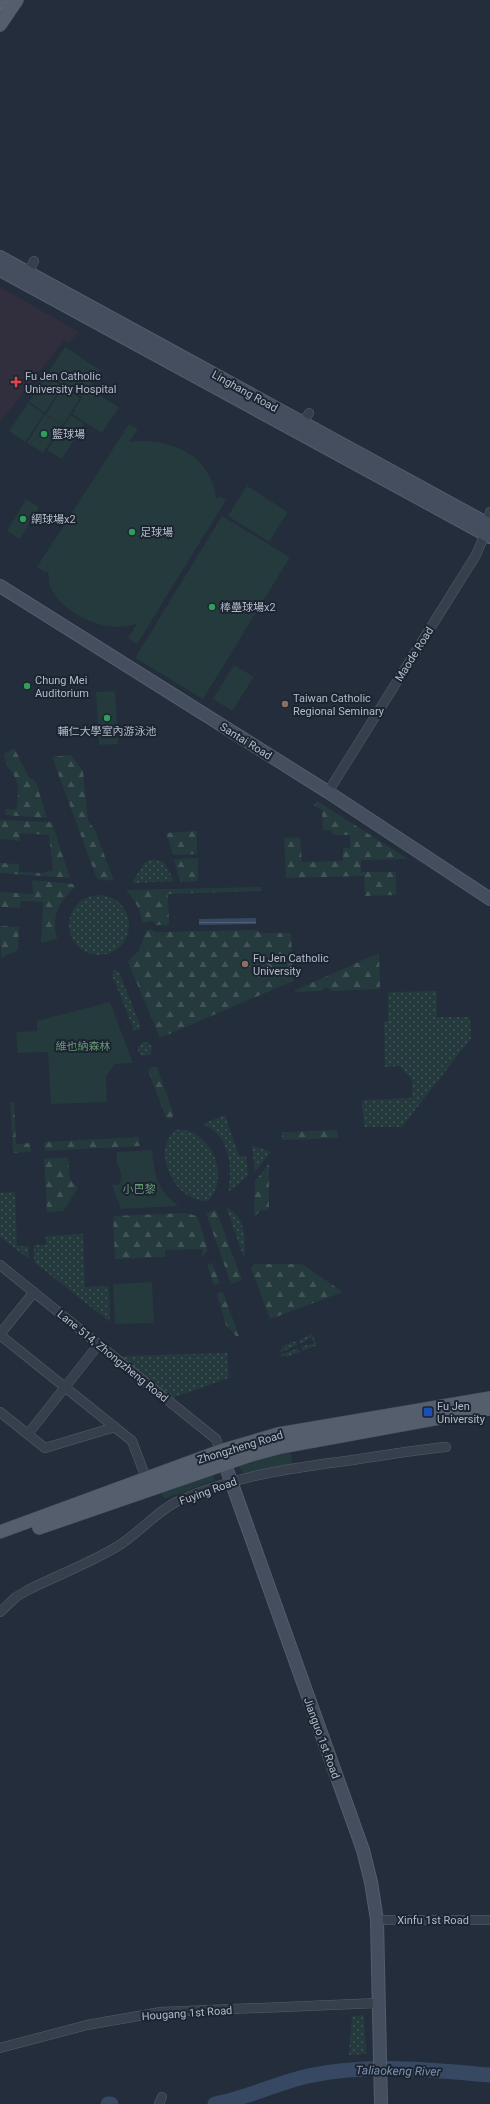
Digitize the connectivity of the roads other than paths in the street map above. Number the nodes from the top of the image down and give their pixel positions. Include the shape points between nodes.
1 (4, 0) edge
2 (17, 0) edge
3 (0, 6) edge
4 (0, 25) edge
5 (0, 258) edge
6 (34, 261) dead end
7 (0, 270) edge
8 (25, 277) junction
9 (488, 526) edge
10 (0, 586) edge
11 (328, 792) junction
12 (490, 899) edge
13 (0, 1265) edge
14 (34, 1292) junction
15 (0, 1334) edge
16 (99, 1344) junction
17 (65, 1387) junction
18 (490, 1398) edge
19 (490, 1409) edge
20 (0, 1412) edge
21 (115, 1427) junction
22 (28, 1434) junction
23 (295, 1438) junction
24 (446, 1447) dead end
25 (222, 1457) junction
26 (146, 1478) junction
27 (230, 1481) junction
28 (0, 1532) edge
29 (0, 1542) edge
30 (0, 1612) edge
31 (377, 1920) junction
32 (490, 1920) edge
33 (378, 2003) junction
34 (0, 2048) edge
35 (381, 2104) edge

1 - 3 main road
2 - 4 main road
5 - 8 street, Linghang Road
6 - 8 street
7 - 8 street, Linghang Road
8 - 9 street, Linghang Road
8 - 9 street, Linghang Road via 306,418
9 - 11 street, Maode Road via 476,555
10 - 11 street, Santai Road
11 - 12 street, Santai Road
13 - 14 street, Lane 514, Zhongzheng Road
14 - 15 street
14 - 16 street, Lane 514, Zhongzheng Road
15 - 17 street
16 - 17 street
16 - 25 street, Lane 514, Zhongzheng Road via 216,1439
17 - 21 street
17 - 22 street
18 - 23 main road, Zhongzheng Road
19 - 23 main road, Zhongzheng Road
20 - 22 street
21 - 22 street via 45,1448
21 - 26 street via 132,1441
23 - 25 main road, Zhongzheng Road
24 - 27 street, Fuying Road via 318,1464
25 - 26 main road, Zhongzheng Road
25 - 27 street, Jianguo 1st Road
25 - 29 main road, Zhongzheng Road
26 - 28 main road, Zhongzheng Road
27 - 30 street, Fuying Road via 175,1503 118,1546 28,1590
27 - 31 street, Jianguo 1st Road via 363,1850
31 - 32 street, Xinfu 1st Road
31 - 33 street, Jianguo 1st Road
33 - 34 street, Hougang 1st Road via 161,2012 87,2025
33 - 35 street, Jianguo 1st Road

